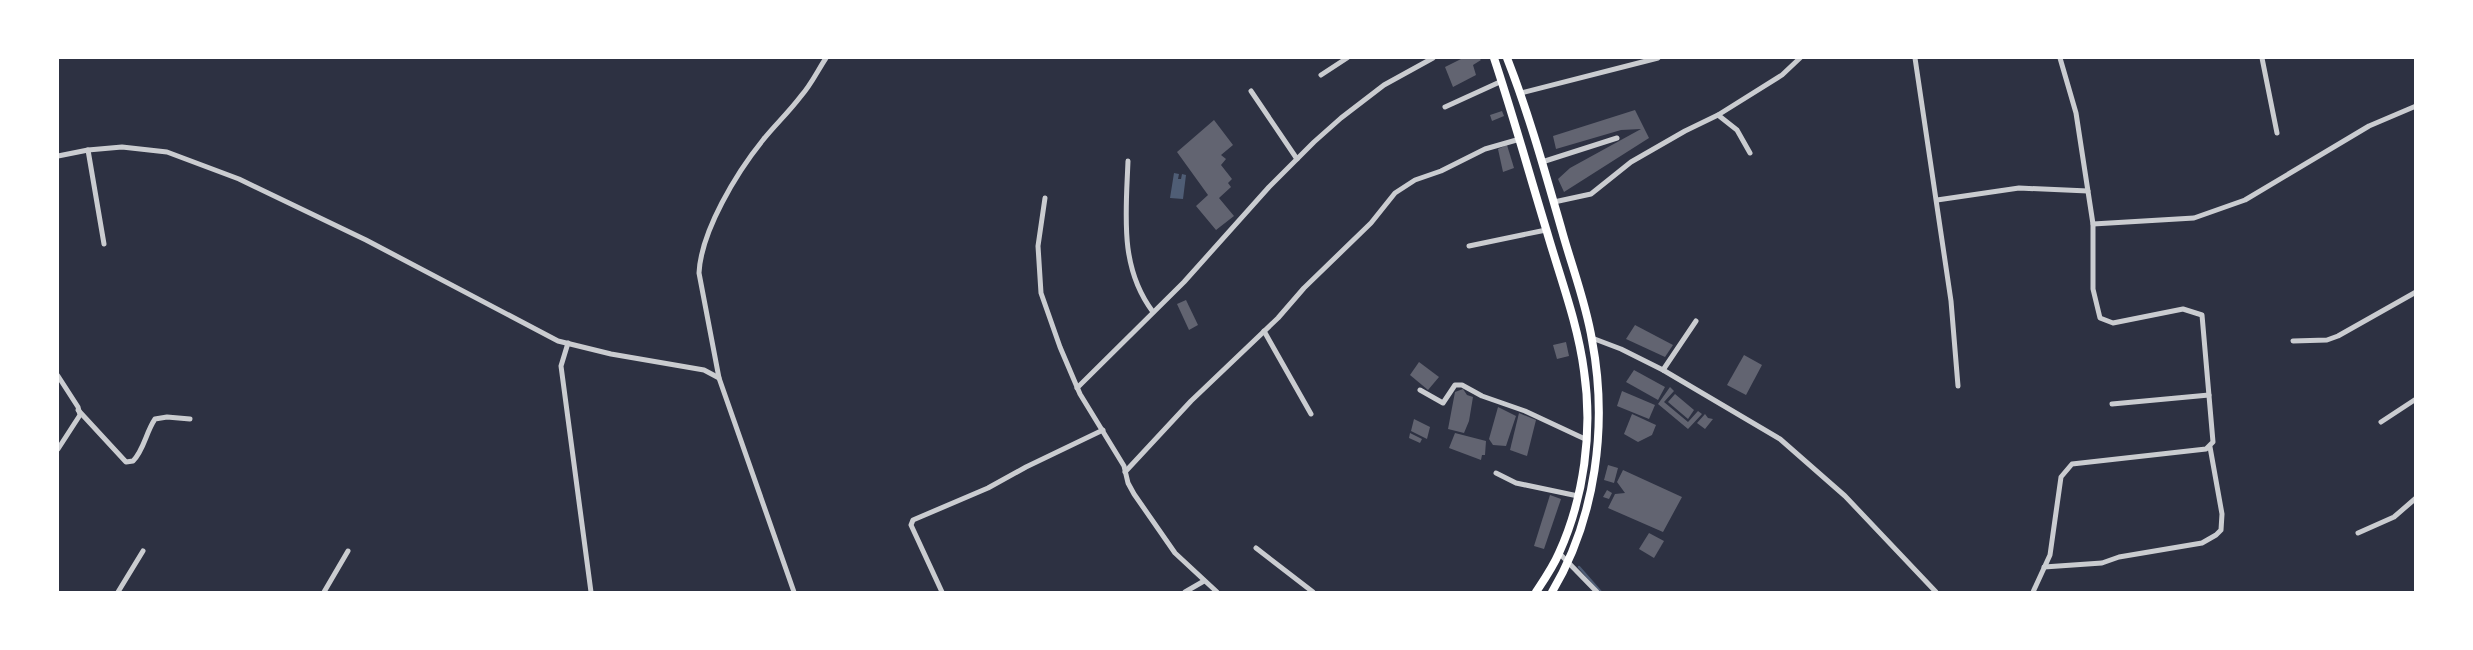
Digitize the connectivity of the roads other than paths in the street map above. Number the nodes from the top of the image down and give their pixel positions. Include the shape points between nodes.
1 (826, 58) edge
2 (1347, 58) edge
3 (1433, 58) edge
4 (1494, 58) edge
5 (1509, 58) edge
6 (1658, 58) edge
7 (1800, 58) edge
8 (1915, 58) edge
9 (2060, 58) edge
10 (2262, 58) edge
11 (1322, 75) dead end
12 (1502, 81) junction
13 (1251, 91) dead end
14 (1521, 93) junction
15 (2416, 106) edge
16 (1445, 108) dead end
17 (1718, 115) junction
18 (2277, 133) dead end
19 (1617, 138) dead end
20 (1521, 139) junction
21 (88, 150) junction
22 (1750, 153) dead end
23 (58, 156) edge
24 (1297, 159) junction
25 (1128, 161) dead end
26 (1542, 162) junction
27 (2088, 191) junction
28 (1045, 198) dead end
29 (1937, 200) junction
30 (1554, 202) junction
31 (2093, 224) junction
32 (1546, 230) junction
33 (104, 244) dead end
34 (1469, 246) dead end
35 (2416, 292) edge
36 (1153, 312) junction
37 (1696, 321) dead end
38 (1264, 331) junction
39 (1592, 338) junction
40 (2292, 341) dead end
41 (568, 343) junction
42 (1663, 370) junction
43 (58, 376) edge
44 (719, 378) junction
45 (1958, 386) dead end
46 (1078, 388) junction
47 (1420, 390) dead end
48 (2208, 395) junction
49 (2416, 399) edge
50 (2112, 404) dead end
51 (78, 410) junction
52 (1311, 414) dead end
53 (190, 419) dead end
54 (2381, 422) dead end
55 (1103, 430) junction
56 (1586, 439) junction
57 (2210, 447) junction
58 (58, 449) edge
59 (1125, 472) junction
60 (1496, 473) dead end
61 (1578, 496) junction
62 (2416, 498) edge
63 (2358, 533) dead end
64 (1256, 548) dead end
65 (144, 551) dead end
66 (348, 551) dead end
67 (1559, 553) junction
68 (1569, 562) junction
69 (2044, 567) junction
70 (1204, 581) junction
71 (118, 592) edge
72 (324, 592) edge
73 (591, 592) edge
74 (794, 592) edge
75 (942, 592) edge
76 (1185, 592) edge
77 (1217, 592) edge
78 (1313, 592) edge
79 (1536, 592) edge
80 (1552, 592) edge
81 (1597, 592) edge
82 (1936, 592) edge
83 (2033, 592) edge

1 - 44 street via 802,96 746,164 718,211 705,241 700,256 700,273
2 - 11 street
3 - 24 street via 1384,85 1341,118
4 - 12 main road
5 - 14 main road
6 - 14 street
7 - 17 street via 1782,76
8 - 29 street
9 - 27 street via 2076,113
10 - 18 street
12 - 16 street
12 - 20 main road
13 - 24 street
14 - 26 main road
15 - 31 street via 2369,126 2245,200 2194,218
17 - 22 street via 1737,130
17 - 30 street via 1631,162 1591,194
19 - 26 street
20 - 32 main road
20 - 38 street via 1485,149 1415,180 1395,194 1371,223
21 - 23 street
21 - 33 street
21 - 41 street via 122,147 167,152 239,179 374,244 558,341
24 - 36 street
25 - 36 street via 1126,220 1129,260 1138,288
26 - 30 main road
27 - 29 street via 2020,188
27 - 31 street
28 - 46 street via 1038,246 1041,293
29 - 45 street via 1951,301
30 - 39 main road
31 - 48 street via 2093,289 2100,318 2113,323 2184,310 2202,315
32 - 34 street
32 - 56 main road via 1585,371
35 - 40 street via 2338,336 2326,340
36 - 46 street
37 - 42 street
38 - 52 street
38 - 59 street via 1181,410
39 - 42 street
39 - 68 main road via 1599,418 1596,457 1584,520
41 - 44 street via 704,370
41 - 73 street via 561,366
42 - 82 street via 1780,439 1845,496
43 - 51 street
44 - 74 street
46 - 55 street
47 - 56 street via 1442,403 1455,385 1462,385
48 - 50 street
48 - 57 street via 2213,442
49 - 54 street
51 - 53 street via 126,462 138,456 155,420 167,417
51 - 58 street via 78,420
55 - 59 street
55 - 75 street via 988,488 913,520 911,525
56 - 61 main road
57 - 69 street via 2072,464 2061,477 2050,555
57 - 69 street via 2222,514 2221,530 2216,536 2202,543 2119,557 2102,563
59 - 70 street via 1134,494 1162,536
60 - 61 street via 1516,483
61 - 67 main road
62 - 63 street via 2394,517
64 - 78 street
65 - 71 street
66 - 72 street
67 - 68 street
67 - 79 main road
68 - 80 main road
68 - 81 street
69 - 83 street
70 - 76 street
70 - 77 street

